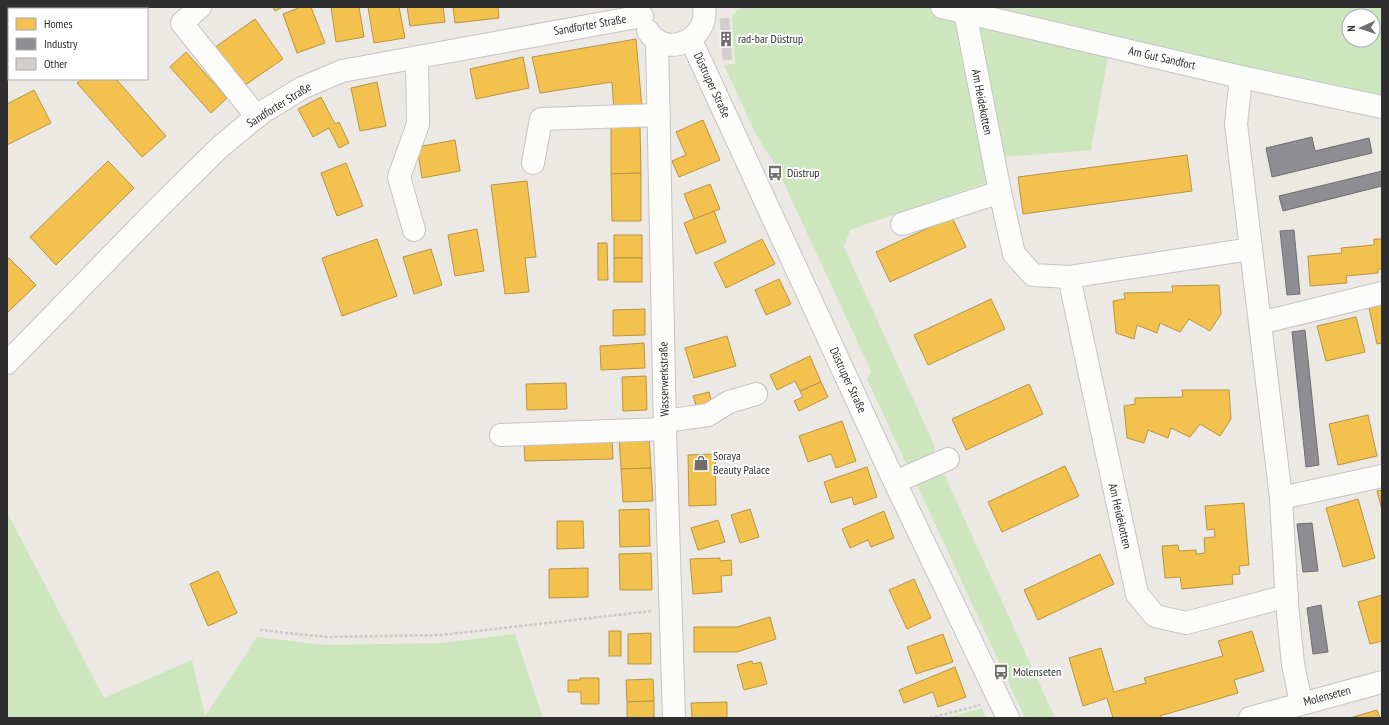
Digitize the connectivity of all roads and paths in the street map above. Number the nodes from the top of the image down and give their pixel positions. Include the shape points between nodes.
1 (200, 7) edge
2 (704, 7) edge
3 (942, 7) edge
4 (642, 12) edge
5 (965, 12) junction
6 (657, 40) junction
7 (691, 40) junction
8 (417, 58) junction
9 (1240, 77) junction
10 (1382, 107) edge
11 (658, 115) junction
12 (257, 116) junction
13 (533, 163) dead end
14 (1000, 192) junction
15 (902, 224) dead end
16 (414, 230) dead end
17 (1251, 249) junction
18 (1069, 277) junction
19 (1382, 293) edge
20 (1260, 323) junction
21 (7, 363) edge
22 (756, 394) dead end
23 (665, 425) junction
24 (501, 435) dead end
25 (948, 459) dead end
26 (1382, 476) edge
27 (895, 482) junction
28 (1281, 498) junction
29 (1287, 596) junction
30 (670, 609) junction
31 (260, 630) dead end
32 (1382, 682) edge
33 (1301, 703) junction
34 (1004, 709) edge
35 (674, 718) edge
36 (930, 718) edge
37 (1250, 718) edge

1 - 12 street via 182,23
2 - 7 street via 705,18 702,27
3 - 5 street, Am Gut Sandfort
4 - 6 street via 644,26
4 - 8 street, Sandforter Straße
5 - 9 street, Am Gut Sandfort
5 - 14 street, Am Heidekotten
6 - 7 street via 674,45
6 - 11 street, Wasserwerkstraße
7 - 27 street, Düstruper Straße
8 - 12 street, Sandforter Straße via 342,71 302,88
8 - 16 street via 418,124 399,177
9 - 10 street, Am Gut Sandfort
9 - 17 street via 1236,124
11 - 13 street via 541,119
11 - 23 street, Wasserwerkstraße
12 - 21 street, Sandforter Straße via 220,147 160,206
14 - 15 street
14 - 18 street, Am Heidekotten via 1014,254 1033,275
17 - 18 street, Am Heidekotten
17 - 20 street
18 - 29 street, Am Heidekotten via 1137,594 1155,616 1186,623
19 - 20 street
20 - 28 street
22 - 23 street via 729,402 708,415
23 - 24 street
23 - 30 street, Wasserwerkstraße
25 - 27 street
26 - 28 street
27 - 34 street, Düstruper Straße
28 - 29 street
29 - 33 street via 1293,664
30 - 31 path via 442,635 326,637
30 - 35 street, Wasserwerkstraße
32 - 33 street, Molenseten
33 - 37 street, Molenseten
34 - 36 path

